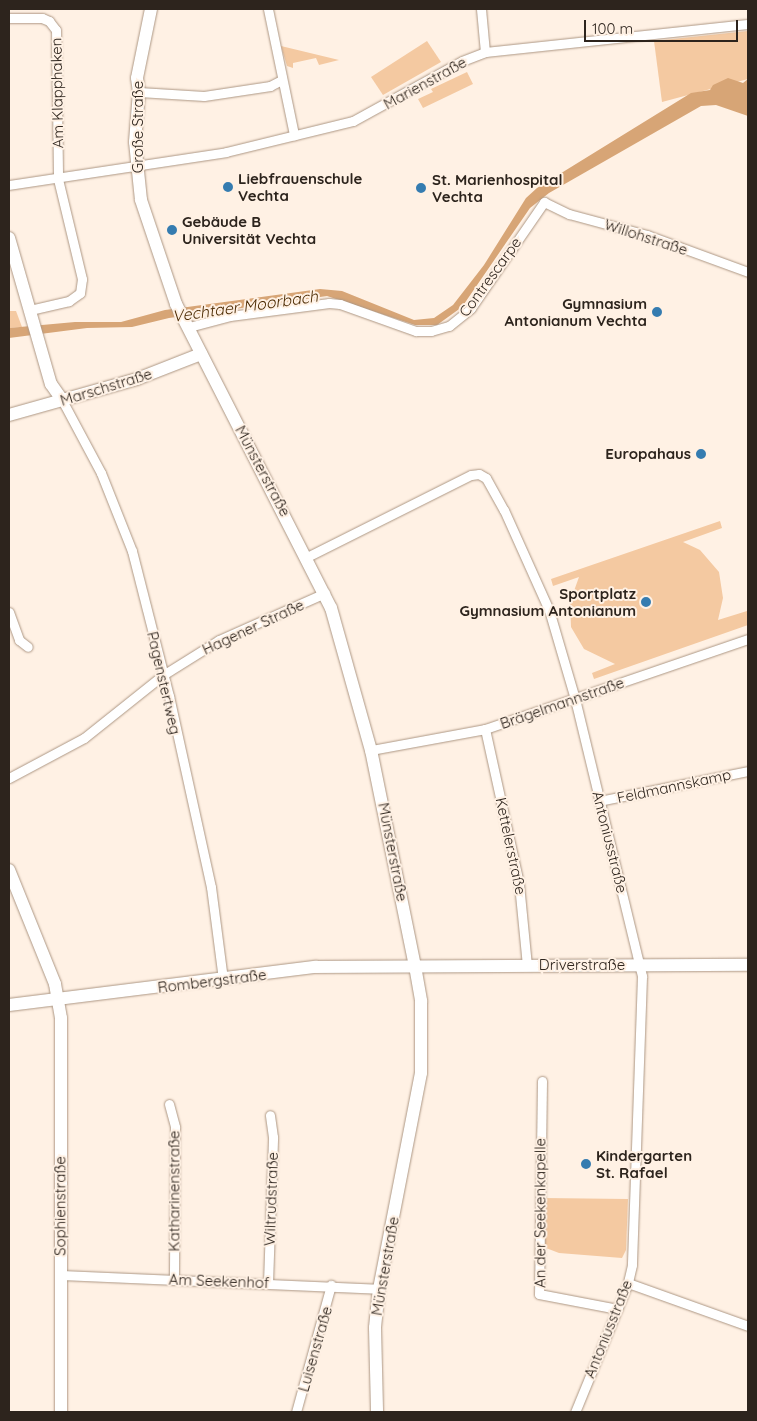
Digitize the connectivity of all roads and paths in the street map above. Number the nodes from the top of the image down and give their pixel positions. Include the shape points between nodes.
1 (150, 9) edge
2 (268, 9) edge
3 (481, 9) edge
4 (9, 18) edge
5 (748, 24) edge
6 (485, 52) junction
7 (282, 80) junction
8 (139, 92) junction
9 (294, 136) junction
10 (136, 166) junction
11 (58, 179) junction
12 (9, 185) edge
13 (544, 202) joint
14 (9, 238) edge
15 (748, 272) edge
16 (31, 315) junction
17 (186, 323) junction
18 (201, 354) junction
19 (62, 400) junction
20 (9, 415) edge
21 (307, 557) junction
22 (325, 593) junction
23 (9, 612) edge
24 (748, 639) edge
25 (28, 647) dead end
26 (163, 675) junction
27 (575, 699) junction
28 (485, 729) junction
29 (372, 750) junction
30 (748, 771) edge
31 (9, 778) edge
32 (600, 802) junction
33 (9, 870) edge
34 (748, 964) edge
35 (527, 965) junction
36 (640, 965) junction
37 (415, 966) junction
38 (224, 979) junction
39 (59, 1000) junction
40 (9, 1005) edge
41 (542, 1081) dead end
42 (169, 1104) dead end
43 (270, 1115) dead end
44 (60, 1275) junction
45 (174, 1280) junction
46 (268, 1283) junction
47 (628, 1283) junction
48 (331, 1285) junction
49 (379, 1288) junction
50 (618, 1309) junction
51 (748, 1326) edge
52 (61, 1412) edge
53 (296, 1412) edge
54 (377, 1412) edge
55 (575, 1412) edge

1 - 8 street, Große Straße via 137,78
2 - 7 street
3 - 6 street
4 - 11 street, Am Klapphaken via 42,18 56,30
5 - 6 street, Marienstraße
6 - 9 street, Marienstraße via 462,61 353,121
7 - 8 street via 270,86 204,96
7 - 9 street
8 - 10 street, Große Straße
9 - 10 street, Marienstraße via 226,152
10 - 11 street
10 - 17 street, Große Straße via 141,200 176,304
11 - 12 street
11 - 16 street, Am Klapphaken via 82,279 80,292 69,301
13 - 15 street, Willohstraße via 569,214 647,235
13 - 17 street, Contrescarpe via 471,308 449,326 416,331 329,303
14 - 16 street
16 - 19 street via 50,384
17 - 18 street, Münsterstraße
18 - 19 street, Marschstraße via 137,379
18 - 21 street, Münsterstraße
19 - 20 street, Marschstraße
19 - 26 street, Pagenstertweg via 101,473 132,551
21 - 22 street, Münsterstraße
21 - 27 street, Antoniusstraße via 470,475 486,478 549,610
22 - 26 street, Hagener Straße via 219,640
22 - 29 street, Münsterstraße
23 - 25 street via 19,640
24 - 27 street, Brägelmannstraße
26 - 31 street, Hagener Straße via 84,738
26 - 38 street, Pagenstertweg via 211,887
27 - 28 street, Brägelmannstraße
27 - 32 street, Antoniusstraße
28 - 29 street, Brägelmannstraße
28 - 35 street, Kettelerstraße via 520,884
29 - 37 street, Münsterstraße
30 - 32 street, Feldmannskamp
32 - 36 street, Antoniusstraße
33 - 39 street, Sophienstraße via 47,961
34 - 36 street, Driverstraße
35 - 36 street, Driverstraße
35 - 37 street, Driverstraße
36 - 47 street, Antoniusstraße via 635,1245
37 - 38 street, Rombergstraße via 316,968
37 - 49 street, Münsterstraße via 421,1001 421,1073
38 - 39 street, Rombergstraße
39 - 40 street, Rombergstraße
39 - 44 street, Sophienstraße via 62,1048
41 - 50 street, An der Seekenkapelle via 539,1294
42 - 45 street, Katharinenstraße via 175,1126
43 - 46 street, Wiltrudstraße via 273,1137
44 - 45 street, Am Seekenhof
44 - 52 street, Sophienstraße
45 - 46 street, Am Seekenhof
46 - 48 street, Am Seekenhof
47 - 50 street, Antoniusstraße
47 - 51 street
48 - 49 street, Am Seekenhof
48 - 53 street, Luisenstraße
49 - 54 street, Münsterstraße via 375,1328
50 - 55 street, Antoniusstraße

